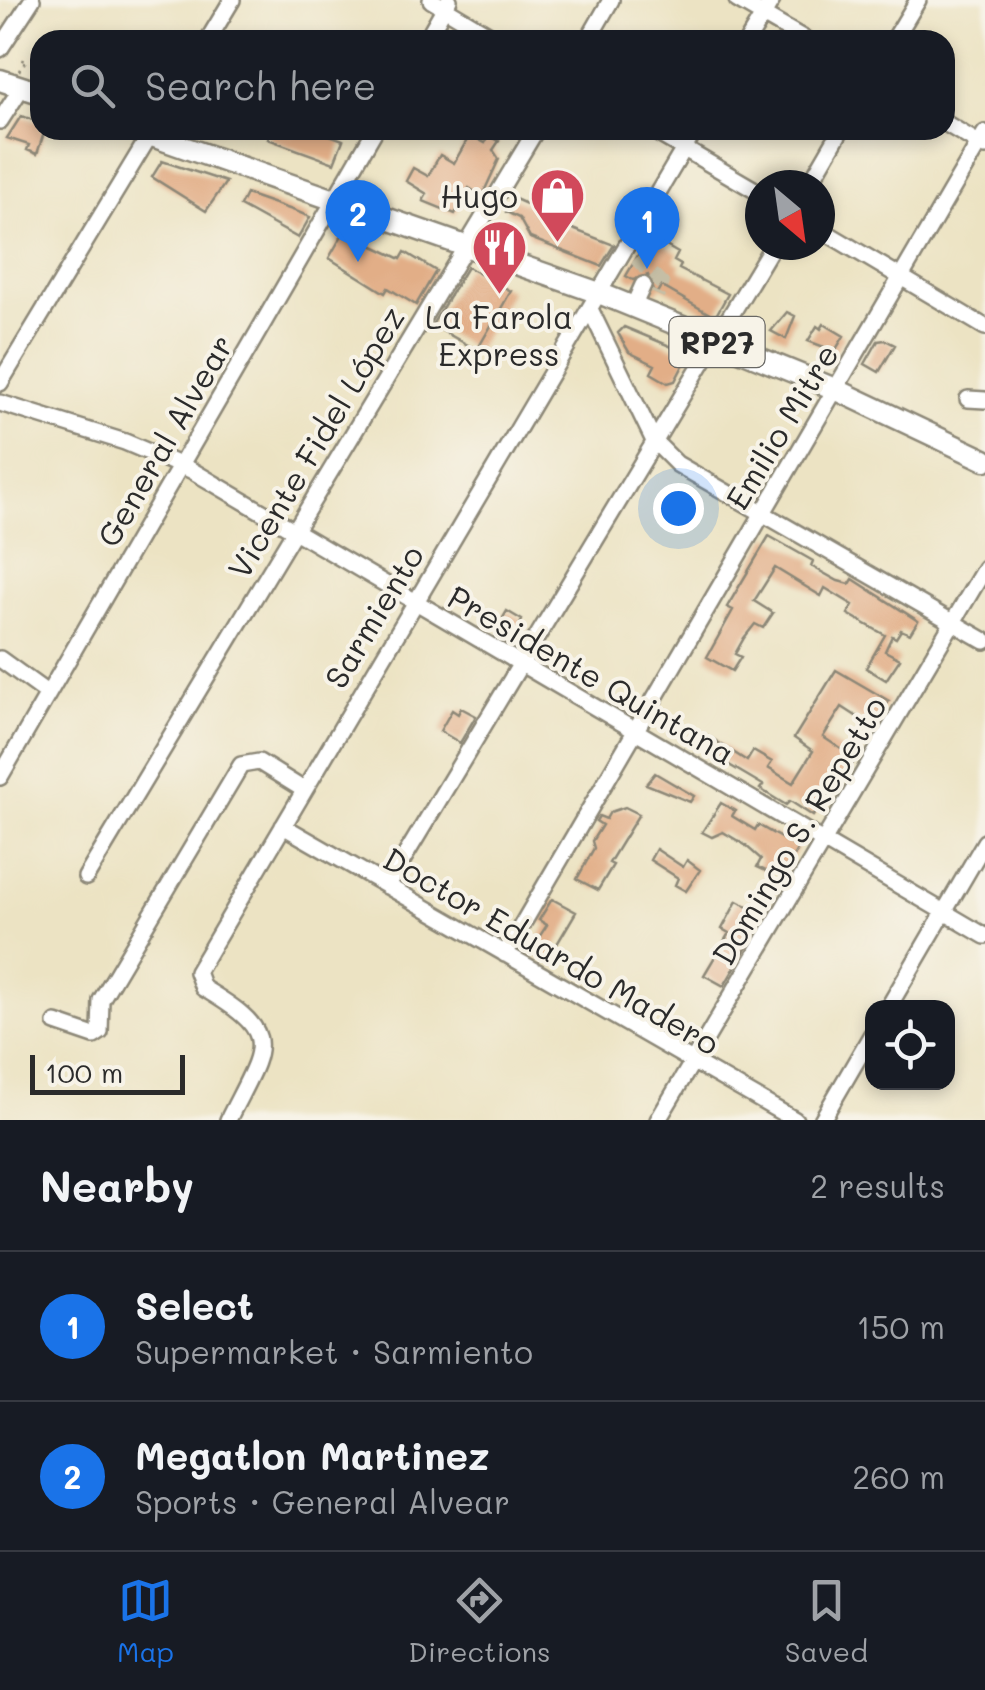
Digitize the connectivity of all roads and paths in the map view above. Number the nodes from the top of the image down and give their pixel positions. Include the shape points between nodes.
1 (32, 0) edge
2 (232, 0) edge
3 (611, 0) edge
4 (737, 0) edge
5 (918, 0) edge
6 (442, 3) edge
7 (767, 7) edge
8 (214, 30) edge
9 (430, 30) edge
10 (483, 30) edge
11 (594, 30) edge
12 (754, 30) edge
13 (794, 30) edge
14 (900, 30) edge
15 (0, 49) edge
16 (26, 54) dead end
17 (30, 66) edge
18 (0, 80) edge
19 (30, 90) edge
20 (30, 91) edge
21 (0, 121) edge
22 (955, 128) edge
23 (141, 140) edge
24 (168, 140) edge
25 (369, 140) edge
26 (530, 140) edge
27 (670, 140) edge
28 (689, 140) edge
29 (835, 140) edge
30 (983, 141) edge
31 (684, 148) junction
32 (817, 170) edge
33 (745, 185) edge
34 (335, 201) junction
35 (835, 238) edge
36 (466, 246) junction
37 (763, 260) edge
38 (900, 278) junction
39 (643, 285) tunnel mouth
40 (595, 301) junction
41 (647, 305) junction
42 (985, 326) edge
43 (714, 341) junction
44 (0, 383) edge
45 (835, 389) junction
46 (968, 399) dead end
47 (985, 400) edge
48 (0, 403) edge
49 (654, 441) junction
50 (985, 460) edge
51 (180, 465) junction
52 (762, 512) junction
53 (294, 532) junction
54 (985, 568) edge
55 (413, 603) junction
56 (953, 623) junction
57 (985, 641) edge
58 (0, 660) edge
59 (520, 664) junction
60 (47, 694) junction
61 (636, 730) junction
62 (0, 777) edge
63 (304, 790) junction
64 (282, 826) junction
65 (824, 840) junction
66 (985, 842) edge
67 (86, 877) dead end
68 (386, 886) junction
69 (944, 912) junction
70 (985, 936) edge
71 (505, 954) junction
72 (893, 1000) edge
73 (56, 1023) dead end
74 (865, 1046) edge
75 (691, 1063) junction
76 (228, 1120) edge
77 (658, 1120) edge
78 (795, 1120) edge
79 (822, 1120) edge

1 - 15 street
2 - 8 street
3 - 11 street
4 - 7 street
5 - 14 street
6 - 9 street
6 - 10 street
7 - 12 street
7 - 13 street
16 - 17 path via 22,63
18 - 19 main road
20 - 21 street
22 - 30 street
23 - 44 street
24 - 34 main road, RP27
25 - 34 street, General Alvear
26 - 36 street, Vicente Fidel López
27 - 31 street
28 - 31 street, Sarmiento
29 - 32 street
30 - 38 street, Emilio Mitre
31 - 33 street
31 - 40 street, Sarmiento via 632,252
34 - 36 main road, RP27
34 - 51 street, General Alvear
35 - 38 street
36 - 40 main road, RP27
36 - 53 street, Vicente Fidel López
37 - 43 street
38 - 42 street
38 - 45 street, Emilio Mitre
39 - 41 street
40 - 41 main road, RP27
40 - 49 street
40 - 55 street, Sarmiento
41 - 43 main road, RP27
43 - 45 main road, RP27
43 - 49 street
45 - 50 main road, RP27
45 - 52 street, Emilio Mitre
46 - 47 street
48 - 51 street, Presidente Quintana
49 - 52 street via 676,464
49 - 59 street
51 - 53 street, Presidente Quintana
51 - 60 street, General Alvear
52 - 56 street
52 - 61 street, Emilio Mitre
53 - 55 street, Presidente Quintana
53 - 67 street, Vicente Fidel López
54 - 56 street, Domingo S. Repetto
55 - 59 street, Presidente Quintana
55 - 63 street, Sarmiento
56 - 57 street
56 - 65 street, Domingo S. Repetto
58 - 60 street
59 - 61 street, Presidente Quintana
59 - 68 street
60 - 62 street, General Alvear
61 - 65 street, Presidente Quintana
61 - 71 street, Emilio Mitre
63 - 64 street, Sarmiento
63 - 73 street via 259,762 241,766 101,1000 100,1032 94,1036
64 - 68 street, Doctor Eduardo Madero
64 - 76 street, Sarmiento via 197,972 202,988 247,1014 260,1040 260,1056
65 - 69 street, Presidente Quintana
65 - 75 street, Domingo S. Repetto
66 - 69 street
68 - 71 street, Doctor Eduardo Madero
69 - 70 street, Presidente Quintana
69 - 72 street
71 - 75 street, Doctor Eduardo Madero
74 - 79 street
75 - 77 street, Domingo S. Repetto
75 - 78 street, Doctor Eduardo Madero

